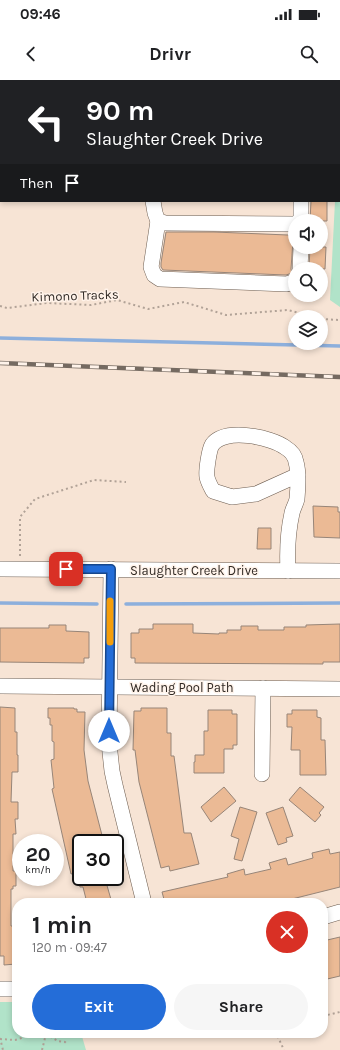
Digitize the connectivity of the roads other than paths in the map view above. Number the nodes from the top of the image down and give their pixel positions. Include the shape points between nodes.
1 (153, 202) edge
2 (301, 202) edge
3 (300, 214) edge
4 (158, 221) junction
5 (288, 221) edge
6 (288, 284) edge
7 (298, 475) junction
8 (0, 569) edge
9 (111, 569) junction
10 (288, 571) junction
11 (340, 571) edge
12 (0, 686) edge
13 (109, 687) junction
14 (263, 688) junction
15 (340, 689) edge
16 (262, 774) dead end
17 (143, 898) edge
18 (340, 912) edge
19 (328, 916) edge
20 (0, 989) edge
21 (12, 989) edge

1 - 4 street
2 - 3 street
4 - 5 street
4 - 6 street via 151,267 154,275 160,279
7 - 7 street via 294,456 275,441 261,437 227,435 212,444 207,477 213,492 232,497 256,494
7 - 10 street via 297,499 292,513 287,554
8 - 9 street, Slaughter Creek Drive
9 - 10 street, Slaughter Creek Drive
9 - 13 street
10 - 11 street, Slaughter Creek Drive
12 - 13 street, Wading Pool Path
13 - 14 street, Wading Pool Path
13 - 17 street via 112,771
14 - 15 street, Wading Pool Path
14 - 16 street
18 - 19 street
20 - 21 street

